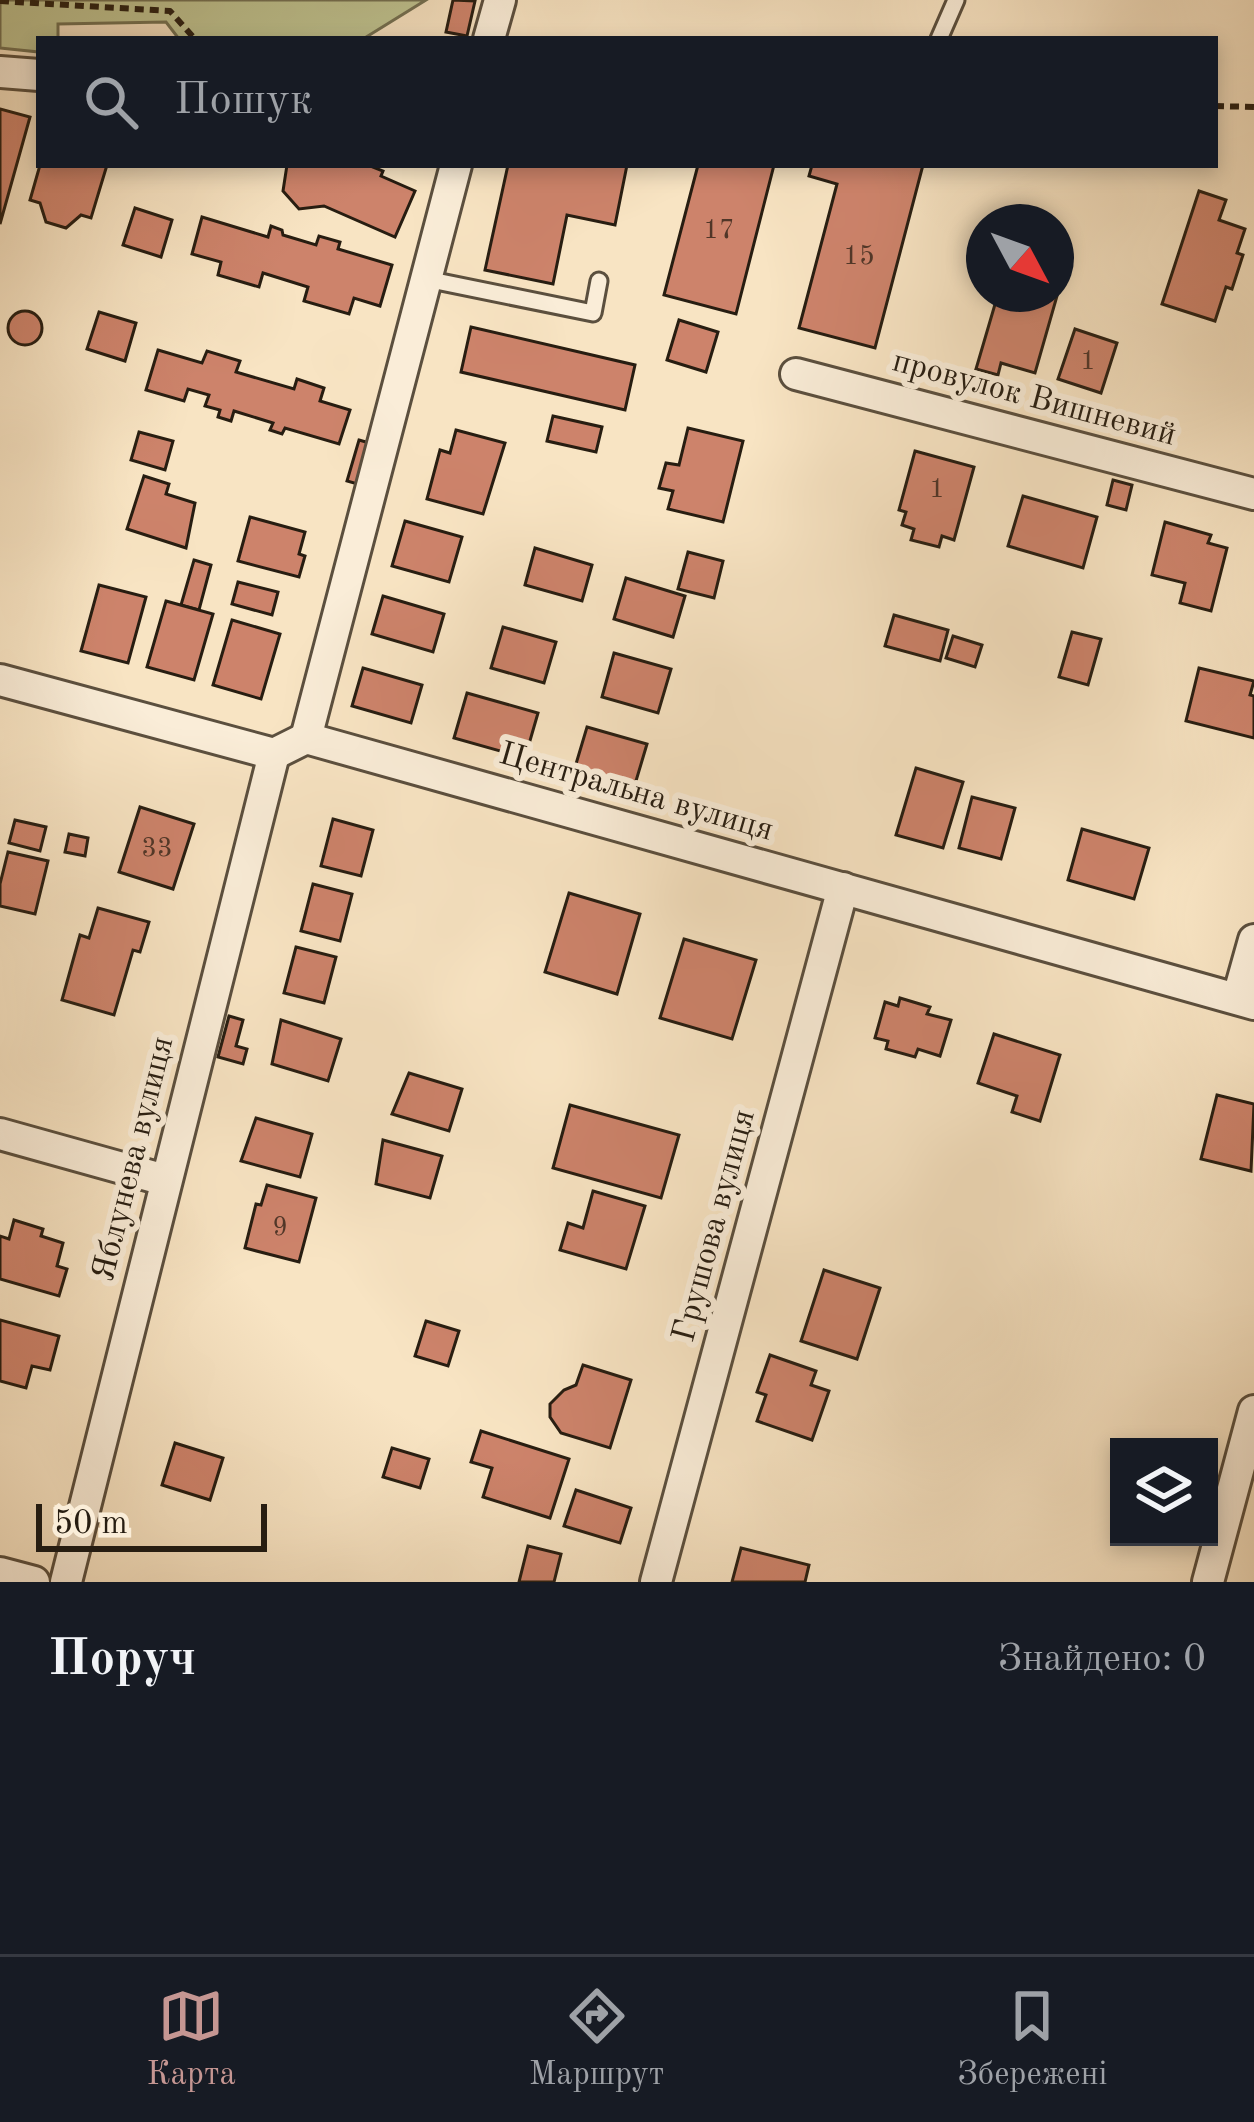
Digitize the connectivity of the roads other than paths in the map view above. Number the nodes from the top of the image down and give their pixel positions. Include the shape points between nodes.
1 (500, 0) edge
2 (956, 0) edge
3 (490, 36) edge
4 (940, 36) edge
5 (0, 72) edge
6 (36, 75) edge
7 (455, 168) edge
8 (426, 279) junction
9 (599, 281) dead end
10 (796, 374) dead end
11 (1254, 494) edge
12 (0, 680) edge
13 (307, 738) junction
14 (274, 754) junction
15 (843, 888) junction
16 (1254, 940) edge
17 (1246, 1000) edge
18 (0, 1134) edge
19 (165, 1180) junction
20 (1254, 1411) edge
21 (0, 1573) edge
22 (34, 1582) edge
23 (66, 1582) edge
24 (656, 1582) edge
25 (1208, 1582) edge

1 - 3 street
2 - 4 lane
5 - 6 street
7 - 8 street
8 - 9 lane via 593,313
8 - 13 street
10 - 11 street, провулок Вишневий
12 - 14 street
13 - 14 street
13 - 15 street, Центральна вулиця
14 - 19 street, Яблунева вулиця
15 - 17 street, Центральна вулиця
15 - 24 street, Грушова вулиця
16 - 17 street
18 - 19 street
19 - 23 street, Яблунева вулиця
20 - 25 street
21 - 22 street

